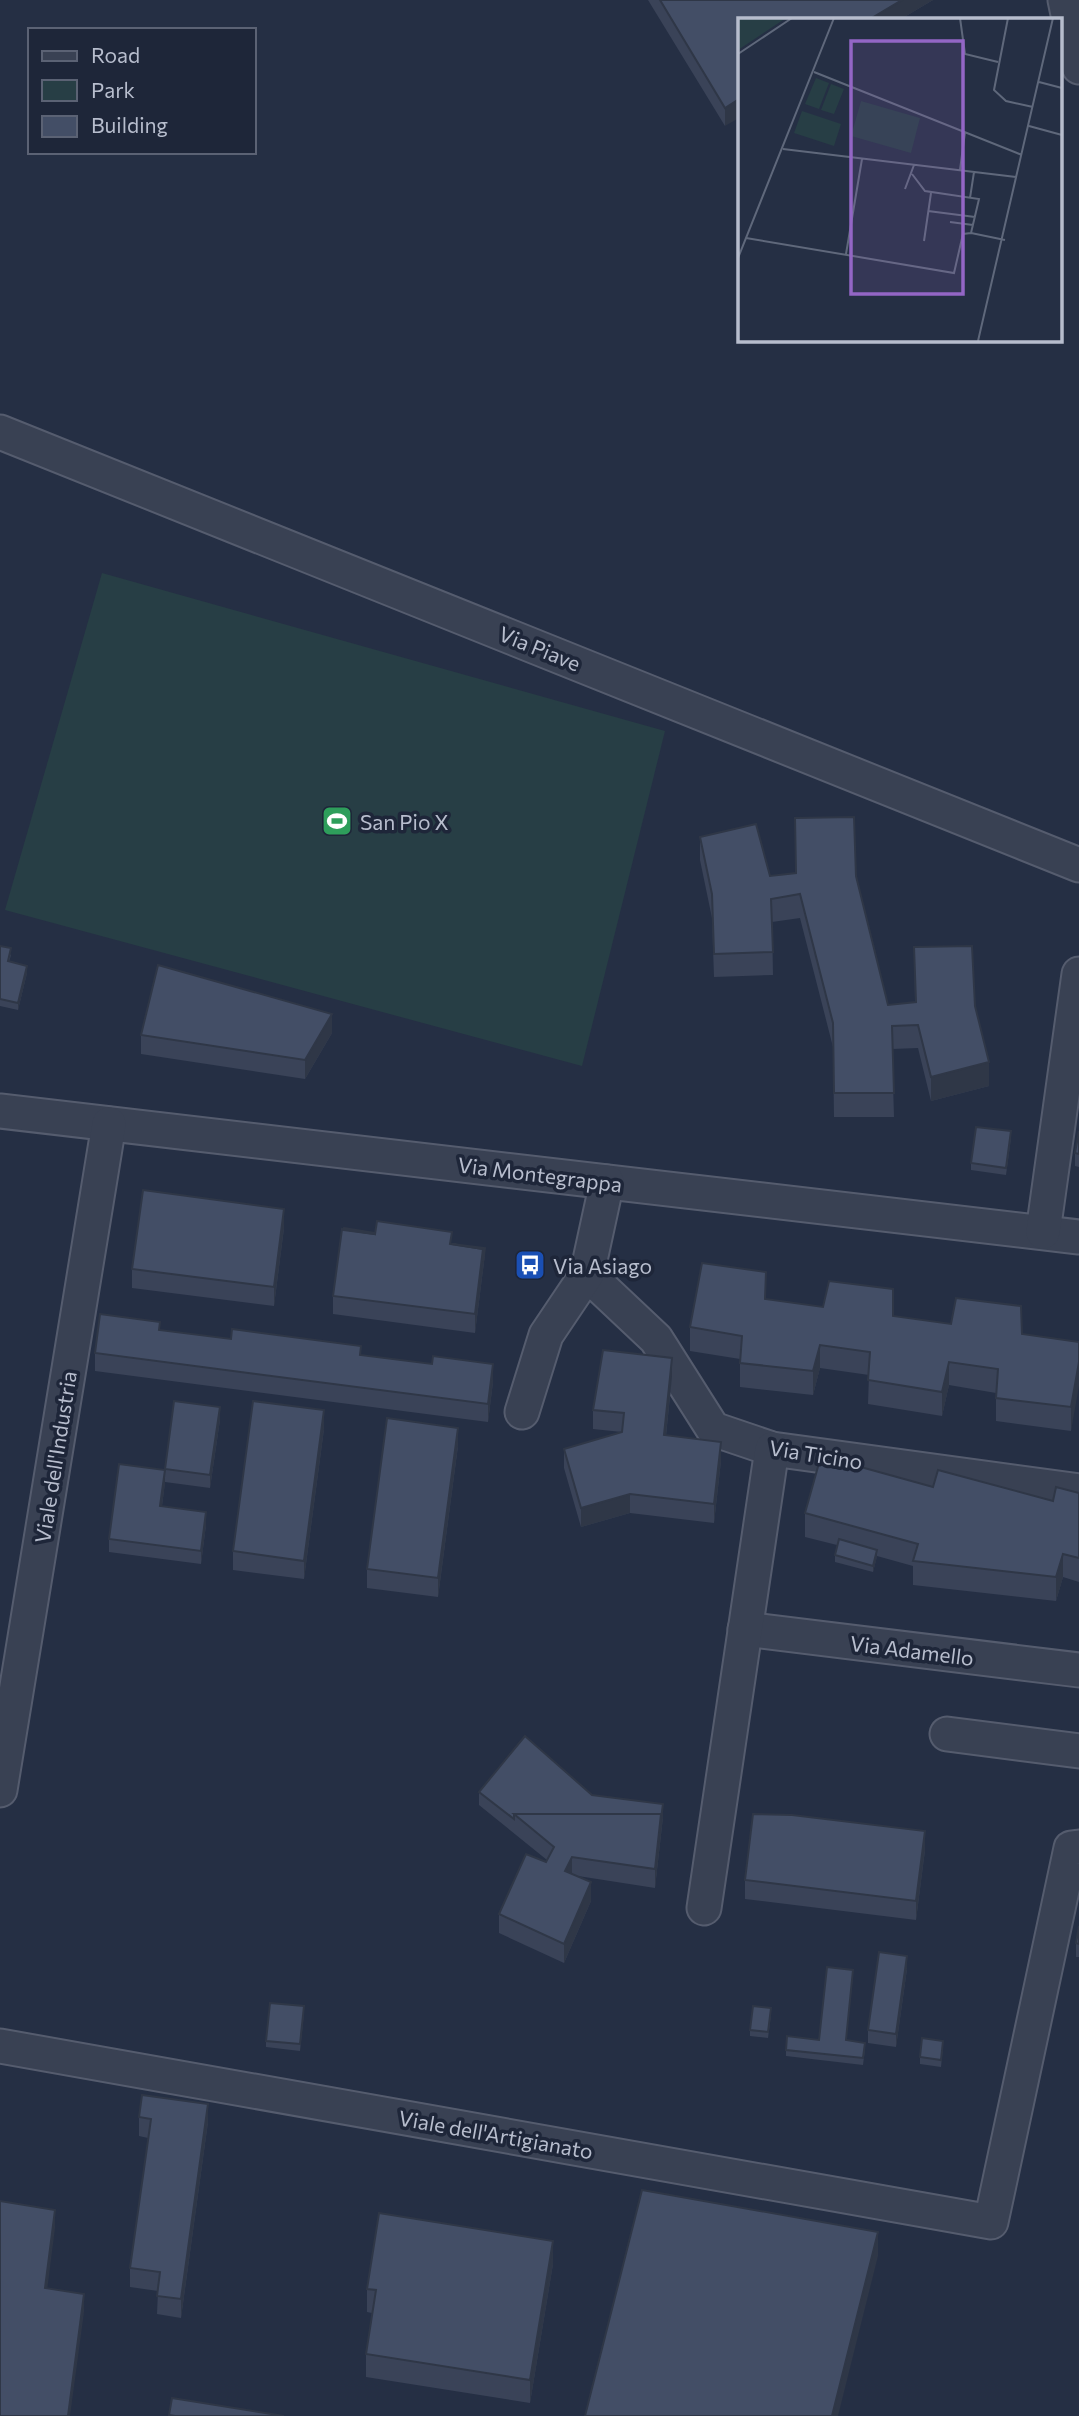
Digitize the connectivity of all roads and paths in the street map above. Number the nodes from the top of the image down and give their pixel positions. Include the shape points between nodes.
1 (1065, 0) edge
2 (1079, 67) edge
3 (0, 432) edge
4 (1079, 865) edge
5 (1079, 974) edge
6 (0, 1111) edge
7 (109, 1124) junction
8 (607, 1181) junction
9 (1043, 1233) junction
10 (1079, 1237) edge
11 (587, 1274) junction
12 (522, 1412) dead end
13 (772, 1449) junction
14 (1079, 1491) edge
15 (745, 1629) junction
16 (1079, 1670) edge
17 (947, 1734) dead end
18 (1079, 1751) edge
19 (0, 1790) edge
20 (1079, 1847) edge
21 (704, 1908) dead end
22 (0, 2046) edge

1 - 2 street
3 - 4 street, Via Piave
5 - 9 street
6 - 7 street, Via Montegrappa
7 - 8 street, Via Montegrappa
7 - 19 street, Viale dell'Industria
8 - 9 street, Via Montegrappa
8 - 11 street
9 - 10 street, Via Montegrappa
11 - 12 street via 546,1335
11 - 13 street, Via Ticino via 656,1339 713,1429
13 - 14 street, Via Ticino
13 - 15 street
15 - 16 street, Via Adamello
15 - 21 street
17 - 18 street
20 - 22 street, Viale dell'Artigianato via 1071,1849 991,2221

